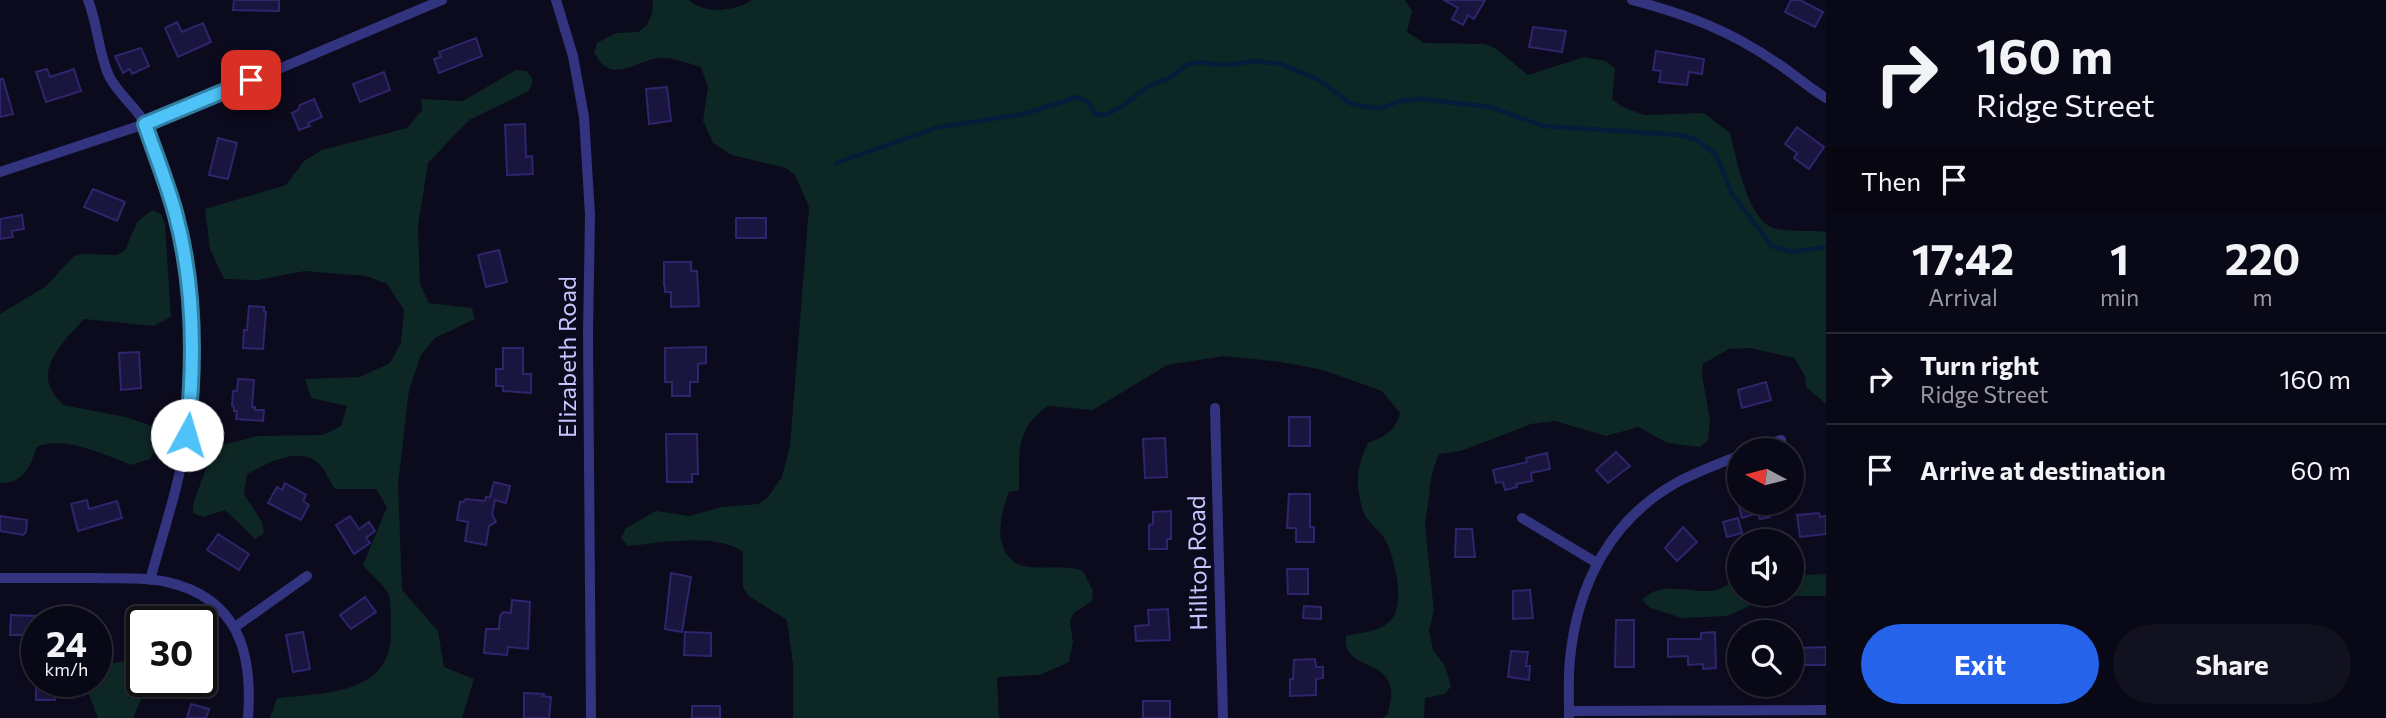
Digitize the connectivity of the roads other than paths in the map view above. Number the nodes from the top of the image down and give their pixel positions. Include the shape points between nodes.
1 (88, 0) edge
2 (442, 0) edge
3 (556, 0) edge
4 (1632, 0) edge
5 (1826, 98) edge
6 (145, 124) junction
7 (0, 172) edge
8 (1215, 408) dead end
9 (1727, 461) edge
10 (1522, 517) dead end
11 (1597, 563) junction
12 (307, 576) dead end
13 (0, 578) edge
14 (150, 580) junction
15 (235, 626) junction
16 (1826, 710) edge
17 (1569, 715) edge
18 (248, 718) edge
19 (592, 718) edge
20 (1223, 718) edge

1 - 6 street via 110,78
2 - 6 street
3 - 19 street, Elizabeth Road via 584,117 590,215
4 - 5 street via 1702,20 1778,63
6 - 7 street
6 - 14 street via 176,216 189,283 193,347 187,435
8 - 20 street, Hilltop Road
9 - 11 street via 1675,484 1631,517
10 - 11 street
11 - 17 street via 1582,597 1570,659
12 - 15 street
13 - 14 street
14 - 15 street via 192,591 219,606
15 - 18 street via 245,653
16 - 17 street

